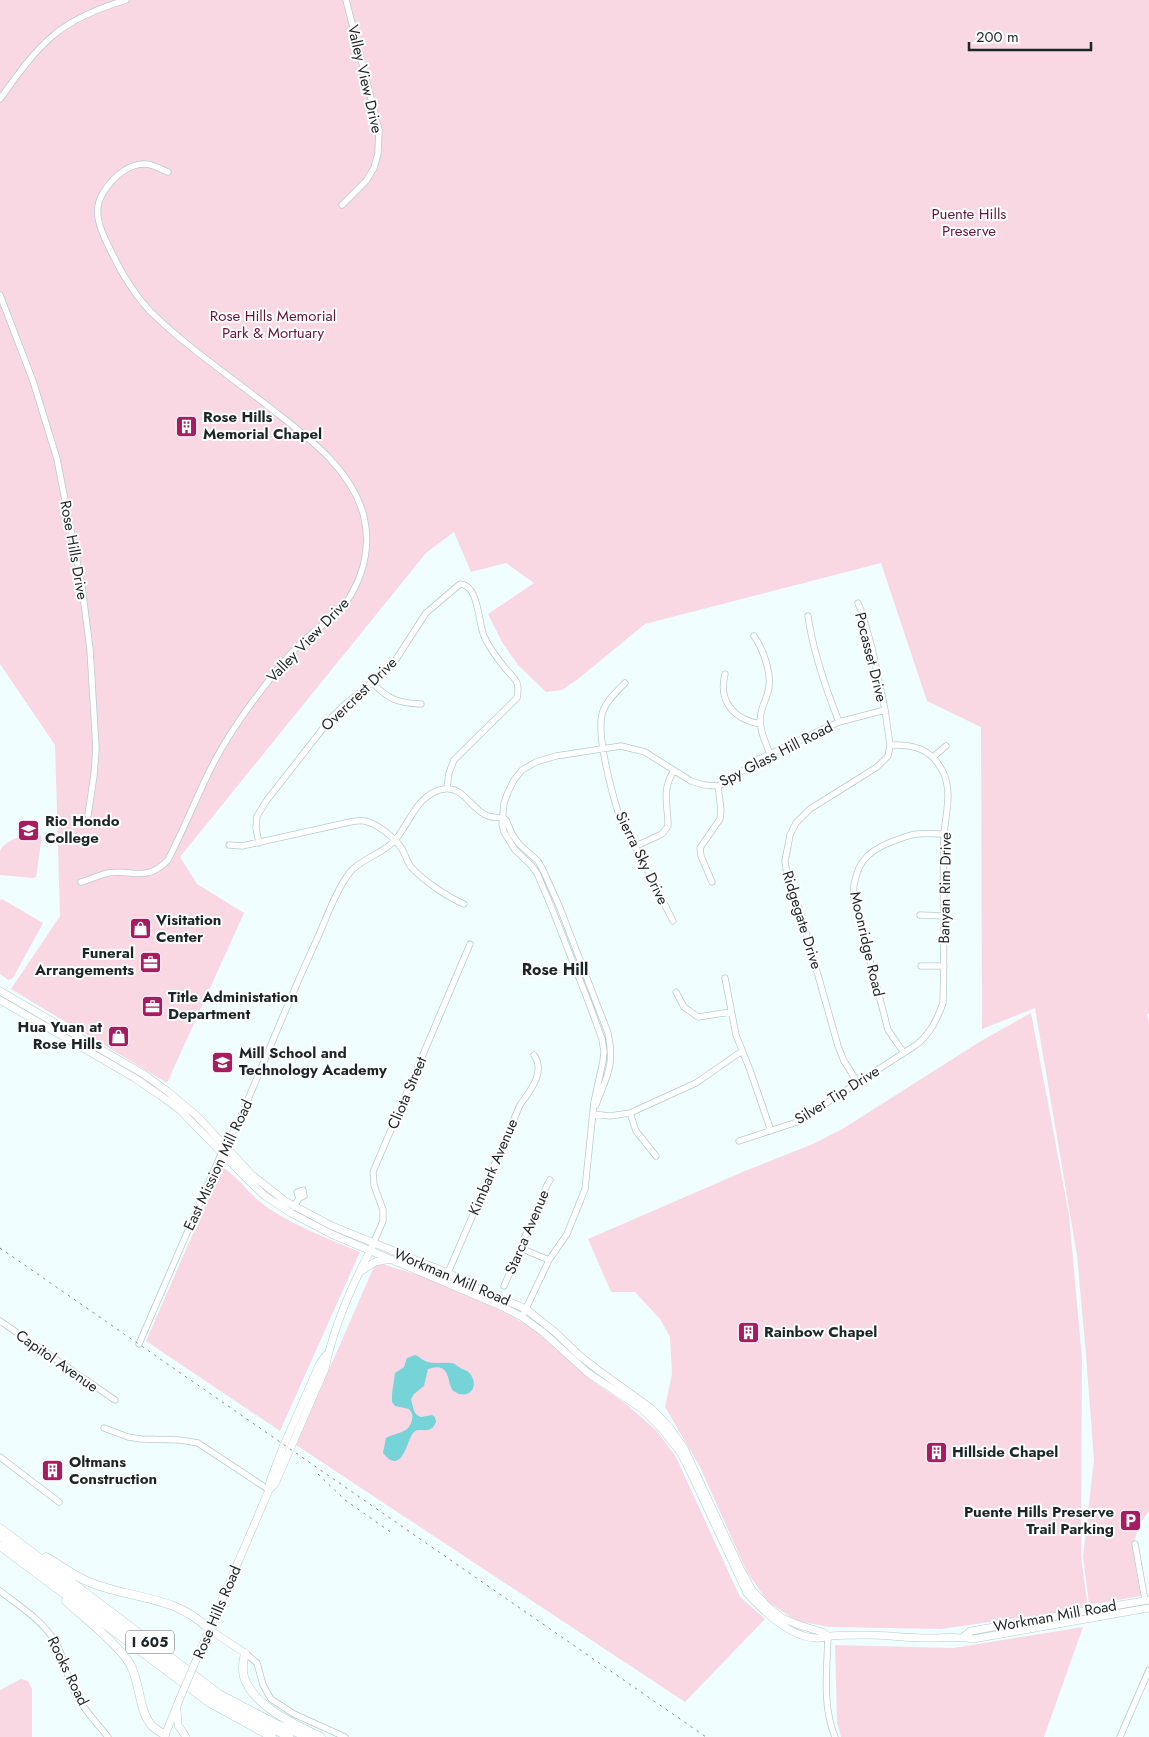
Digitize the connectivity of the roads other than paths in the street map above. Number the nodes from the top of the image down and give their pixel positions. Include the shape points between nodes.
1 (126, 0) edge
2 (346, 0) edge
3 (0, 99) edge
4 (168, 172) dead end
5 (342, 205) dead end
6 (0, 295) edge
7 (858, 603) dead end
8 (808, 616) dead end
9 (754, 636) dead end
10 (725, 674) dead end
11 (372, 682) junction
12 (625, 684) dead end
13 (422, 704) dead end
14 (885, 710) junction
15 (839, 722) junction
16 (760, 724) junction
17 (890, 744) junction
18 (946, 746) dead end
19 (603, 747) junction
20 (770, 754) junction
21 (933, 757) junction
22 (674, 770) junction
23 (718, 786) junction
24 (448, 788) junction
25 (88, 814) dead end
26 (503, 818) junction
27 (944, 834) junction
28 (395, 841) junction
29 (259, 843) junction
30 (230, 845) dead end
31 (636, 846) junction
32 (80, 882) dead end
33 (712, 882) dead end
34 (464, 904) dead end
35 (920, 915) dead end
36 (944, 916) junction
37 (673, 921) dead end
38 (470, 944) dead end
39 (921, 966) dead end
40 (944, 966) junction
41 (725, 978) dead end
42 (0, 991) edge
43 (676, 992) dead end
44 (0, 1000) edge
45 (731, 1012) junction
46 (742, 1051) junction
47 (904, 1053) junction
48 (534, 1055) dead end
49 (133, 1076) junction
50 (858, 1083) junction
51 (167, 1091) junction
52 (630, 1113) junction
53 (593, 1114) junction
54 (771, 1131) junction
55 (739, 1141) dead end
56 (223, 1149) junction
57 (656, 1156) dead end
58 (550, 1180) dead end
59 (295, 1205) junction
60 (372, 1247) junction
61 (520, 1248) junction
62 (391, 1259) junction
63 (549, 1260) junction
64 (360, 1272) junction
65 (448, 1273) junction
66 (444, 1282) junction
67 (504, 1286) dead end
68 (526, 1309) junction
69 (522, 1317) junction
70 (0, 1321) edge
71 (139, 1344) dead end
72 (115, 1400) dead end
73 (104, 1428) dead end
74 (0, 1457) edge
75 (269, 1490) junction
76 (59, 1502) dead end
77 (1, 1531) edge
78 (0, 1540) edge
79 (1135, 1544) dead end
80 (0, 1546) edge
81 (31, 1570) junction
82 (0, 1591) edge
83 (1147, 1600) edge
84 (1149, 1608) edge
85 (88, 1613) junction
86 (210, 1630) junction
87 (828, 1636) junction
88 (963, 1637) junction
89 (245, 1653) junction
90 (1149, 1670) edge
91 (178, 1702) junction
92 (108, 1737) edge
93 (167, 1737) edge
94 (186, 1737) edge
95 (272, 1737) edge
96 (289, 1737) edge
97 (308, 1737) edge
98 (321, 1737) edge
99 (345, 1737) edge
100 (835, 1737) edge
101 (1120, 1737) edge

1 - 3 street via 90,12 53,34 26,63
2 - 5 street, Valley View Drive via 379,130 374,168 366,182
4 - 32 street, Valley View Drive via 150,164 136,165 124,170 99,198 97,216 116,262 133,291 161,321 310,439 343,475 363,516 366,554 348,600 334,617 282,663 238,723 210,770 168,860 149,873 108,873
6 - 25 street, Rose Hills Drive via 33,381 57,459 82,587 91,657 96,748
7 - 14 street, Pocasset Drive via 872,648
8 - 15 street
9 - 16 street via 770,678
10 - 16 street via 723,693 732,711 747,721
11 - 13 street via 387,697
11 - 24 street, Overcrest Drive via 391,667 426,612 460,584 466,584 472,590 488,644 517,682 519,691 517,698 454,760
11 - 29 street, Overcrest Drive via 332,717 267,800 257,816
12 - 19 street, Sierra Sky Drive via 603,711
14 - 15 street, Spy Glass Hill Road
14 - 17 street
15 - 20 street, Spy Glass Hill Road
16 - 20 street
17 - 21 street via 908,744
17 - 50 street, Ridgegate Drive via 888,756 878,767 810,809 796,823 785,861 788,882 802,918 838,1046
18 - 21 street
19 - 22 street, Spy Glass Hill Road via 634,747
19 - 26 street, Spy Glass Hill Road via 556,756 522,770 508,792
19 - 31 street, Sierra Sky Drive via 619,815
20 - 23 street, Spy Glass Hill Road
21 - 27 street, Banyan Rim Drive via 949,790
22 - 23 street, Spy Glass Hill Road via 691,781
22 - 31 street via 665,791 668,826 662,834
23 - 33 street via 720,819 700,848
24 - 26 street via 462,794 486,816
24 - 28 street via 429,795 410,814
26 - 53 street, Spy Glass Hill Road via 509,842 536,873 554,911 602,1039 603,1061
27 - 36 street, Banyan Rim Drive
27 - 47 street, Moonridge Road via 906,836 876,849 860,865 854,884 853,894 888,1030
28 - 29 street via 378,826 362,820
28 - 34 street via 412,869
28 - 56 street, East Mission Mill Road via 363,861 346,880 310,954 237,1125
29 - 30 street
31 - 37 street, Sierra Sky Drive
35 - 36 street
36 - 40 street, Banyan Rim Drive
38 - 60 street, Cliota Street via 373,1172 383,1221
39 - 40 street
40 - 47 street, Banyan Rim Drive via 943,1003 939,1015 927,1035
41 - 45 street
42 - 51 main road, Workman Mill Road
43 - 45 street via 684,1007 698,1016
44 - 49 main road, Workman Mill Road
45 - 46 street
46 - 52 street via 696,1083
46 - 54 street
47 - 50 street, Silver Tip Drive
48 - 65 street, Kimbark Avenue via 538,1066 536,1080 520,1105
49 - 51 main road via 162,1092
49 - 56 main road, Workman Mill Road via 180,1110
50 - 54 street, Silver Tip Drive via 797,1122
51 - 56 main road, Workman Mill Road via 196,1115
52 - 53 street
52 - 57 street via 636,1131
53 - 63 street, Spy Glass Hill Road via 585,1189 567,1234
54 - 55 street, Silver Tip Drive
56 - 59 main road, Workman Mill Road via 269,1190
56 - 71 street, East Mission Mill Road
58 - 61 street, Starca Avenue
59 - 60 main road, Workman Mill Road
59 - 60 main road, Workman Mill Road via 324,1230
60 - 62 main road, Workman Mill Road
60 - 64 main road, Rose Hills Road
60 - 65 main road, Workman Mill Road
61 - 63 street
61 - 67 street, Starca Avenue
62 - 64 main road via 374,1262
62 - 66 main road, Workman Mill Road
63 - 68 street, Spy Glass Hill Road
64 - 75 main road, Rose Hills Road via 329,1350 325,1369 275,1484
65 - 66 street, Kimbark Avenue
65 - 68 main road, Workman Mill Road
66 - 69 main road, Workman Mill Road
68 - 69 street, Spy Glass Hill Road
68 - 87 main road, Workman Mill Road via 586,1361 640,1399 662,1419 684,1448 752,1590 782,1618
69 - 87 main road, Workman Mill Road via 588,1373 642,1409 665,1432 690,1471 746,1593 759,1607 797,1632 818,1639
70 - 72 street, Capitol Avenue
73 - 75 street via 134,1438 198,1443
74 - 76 street
75 - 86 main road, Rose Hills Road
77 - 86 highway via 88,1582 172,1604
77 - 96 highway via 179,1672 248,1716
77 - 97 highway, I 605 via 219,1694
78 - 85 highway via 83,1602
79 - 83 street
80 - 81 highway, I 605
81 - 85 highway, I 605
81 - 93 highway via 129,1662 148,1719
82 - 92 street, Rooks Road via 44,1626 55,1640 78,1698
83 - 88 main road, Workman Mill Road via 971,1631
84 - 88 main road, Workman Mill Road via 973,1639
85 - 95 highway, I 605 via 210,1703
86 - 89 main road
86 - 91 main road, Rose Hills Road, bridge
87 - 88 main road, Workman Mill Road
87 - 100 street via 826,1695
89 - 98 highway via 245,1679 259,1699 275,1712
89 - 99 street via 257,1663 271,1699 294,1714
90 - 101 street
91 - 93 main road, Rose Hills Road
91 - 94 main road via 178,1725

